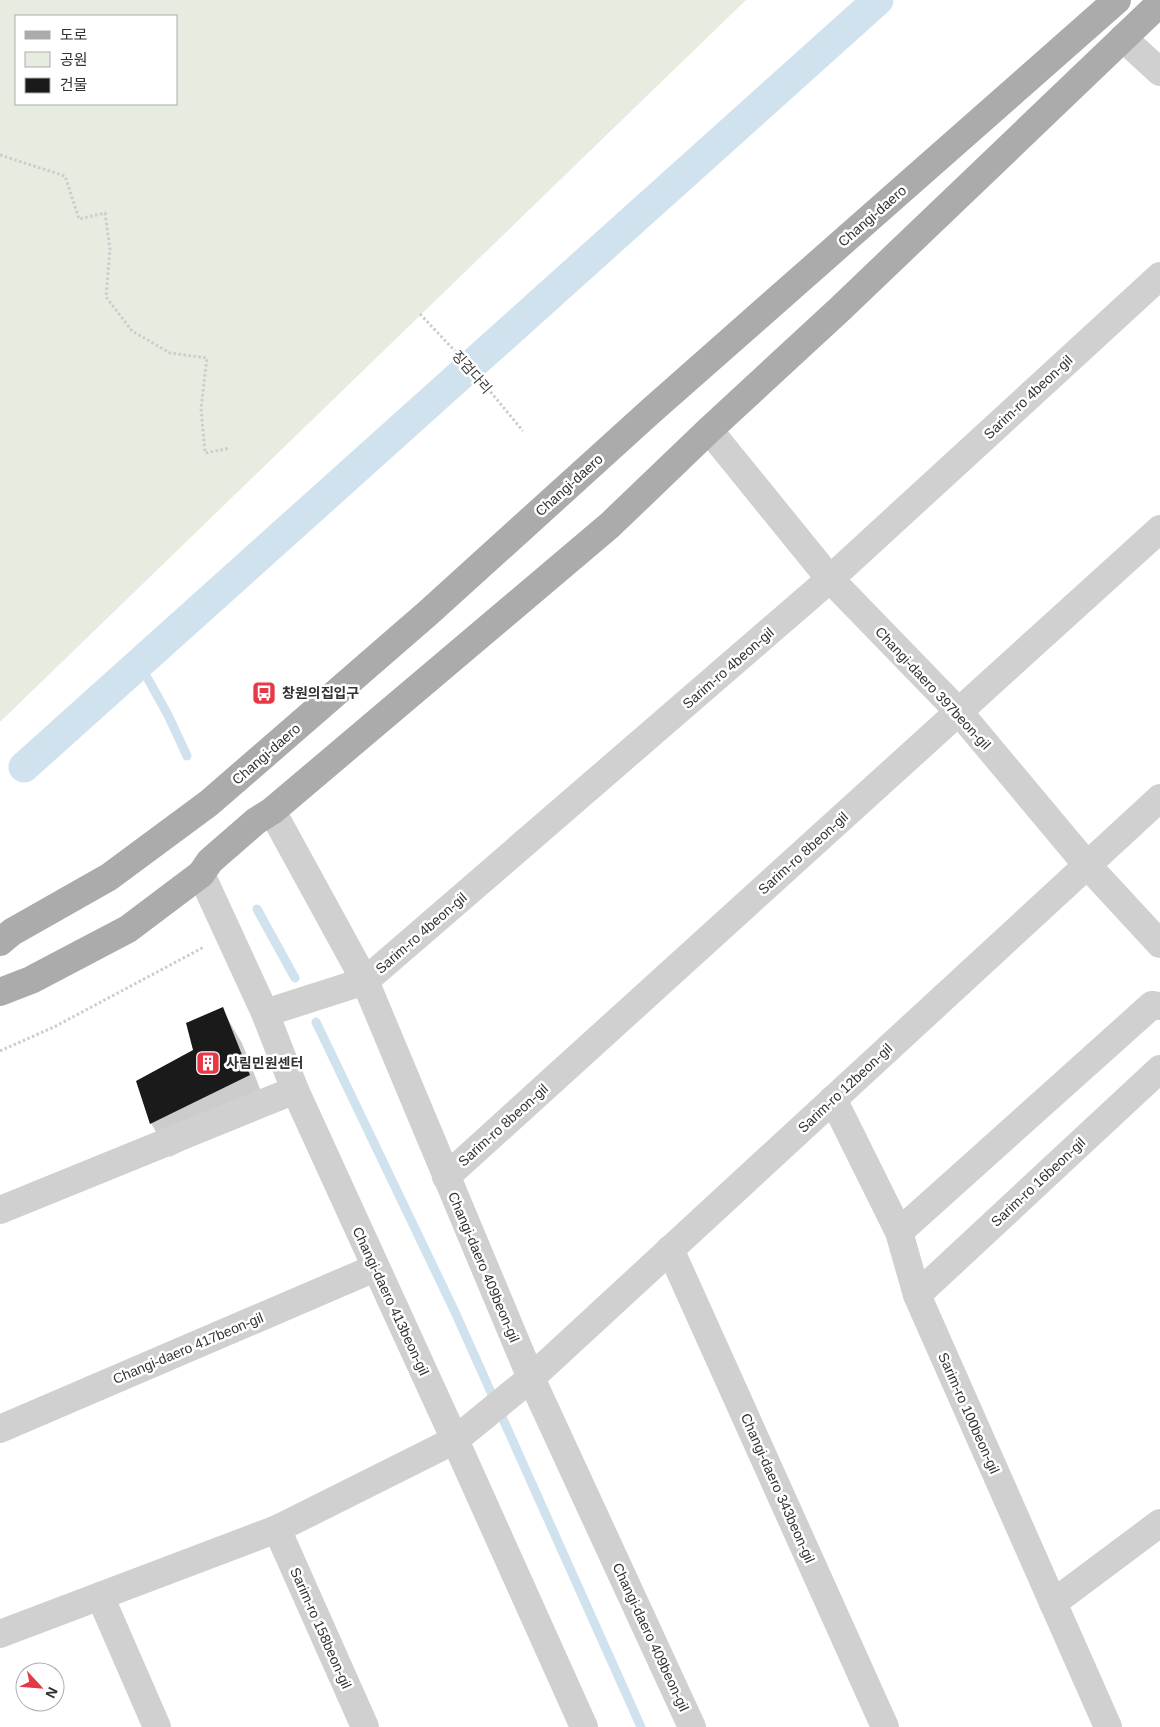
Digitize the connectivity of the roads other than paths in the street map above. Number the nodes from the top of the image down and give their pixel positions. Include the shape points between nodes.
1 (1117, 0) edge
2 (1160, 3) edge
3 (1123, 38) junction
4 (1160, 72) edge
5 (1160, 276) edge
6 (709, 430) junction
7 (1160, 529) edge
8 (830, 579) junction
9 (959, 712) junction
10 (1160, 798) edge
11 (264, 816) junction
12 (1087, 865) junction
13 (206, 868) junction
14 (0, 942) edge
15 (1160, 944) edge
16 (366, 982) junction
17 (0, 991) edge
18 (1160, 1006) edge
19 (265, 1013) junction
20 (1160, 1069) edge
21 (295, 1090) junction
22 (834, 1098) junction
23 (446, 1177) junction
24 (0, 1210) edge
25 (899, 1232) junction
26 (670, 1249) junction
27 (375, 1268) junction
28 (917, 1295) junction
29 (523, 1384) junction
30 (0, 1429) edge
31 (462, 1435) junction
32 (1160, 1523) edge
33 (277, 1529) junction
34 (100, 1596) junction
35 (1053, 1603) junction
36 (0, 1634) edge
37 (157, 1727) edge
38 (365, 1727) edge
39 (584, 1727) edge
40 (692, 1727) edge
41 (886, 1727) edge
42 (1108, 1727) edge

1 - 14 main road, Changi-daero via 229,786 109,876
2 - 3 main road
3 - 4 street
3 - 6 main road
5 - 8 street, Sarim-ro 4beon-gil
6 - 8 street, Changi-daero 397beon-gil
6 - 11 main road via 610,525
7 - 9 street, Sarim-ro 8beon-gil
8 - 9 street, Changi-daero 397beon-gil
8 - 16 street, Sarim-ro 4beon-gil
9 - 12 street, Changi-daero 397beon-gil
9 - 23 street, Sarim-ro 8beon-gil
10 - 12 street, Sarim-ro 12beon-gil
11 - 13 main road
11 - 16 street, Changi-daero 409beon-gil
12 - 15 street, Changi-daero 397beon-gil
12 - 22 street, Sarim-ro 12beon-gil
13 - 17 main road via 128,930 31,980
13 - 19 street, Changi-daero 413beon-gil via 228,934
16 - 19 street, Sarim-ro 4beon-gil
16 - 23 street, Changi-daero 409beon-gil
18 - 25 street via 1152,1005
19 - 21 street, Changi-daero 413beon-gil
20 - 28 street, Sarim-ro 16beon-gil
21 - 24 street
21 - 27 street, Changi-daero 413beon-gil
22 - 25 street, Sarim-ro 100beon-gil
22 - 26 street, Sarim-ro 12beon-gil
23 - 29 street, Changi-daero 409beon-gil
25 - 28 street, Sarim-ro 100beon-gil
26 - 29 street, Sarim-ro 12beon-gil
26 - 41 street, Changi-daero 343beon-gil
27 - 30 street, Changi-daero 417beon-gil
27 - 31 street, Changi-daero 413beon-gil
28 - 35 street, Sarim-ro 100beon-gil
29 - 31 street, Sarim-ro 12beon-gil
29 - 40 street, Changi-daero 409beon-gil
31 - 33 street
31 - 39 street, Changi-daero 413beon-gil
32 - 35 street
33 - 34 street
33 - 38 street, Sarim-ro 158beon-gil
34 - 36 street
34 - 37 street
35 - 42 street, Sarim-ro 100beon-gil

